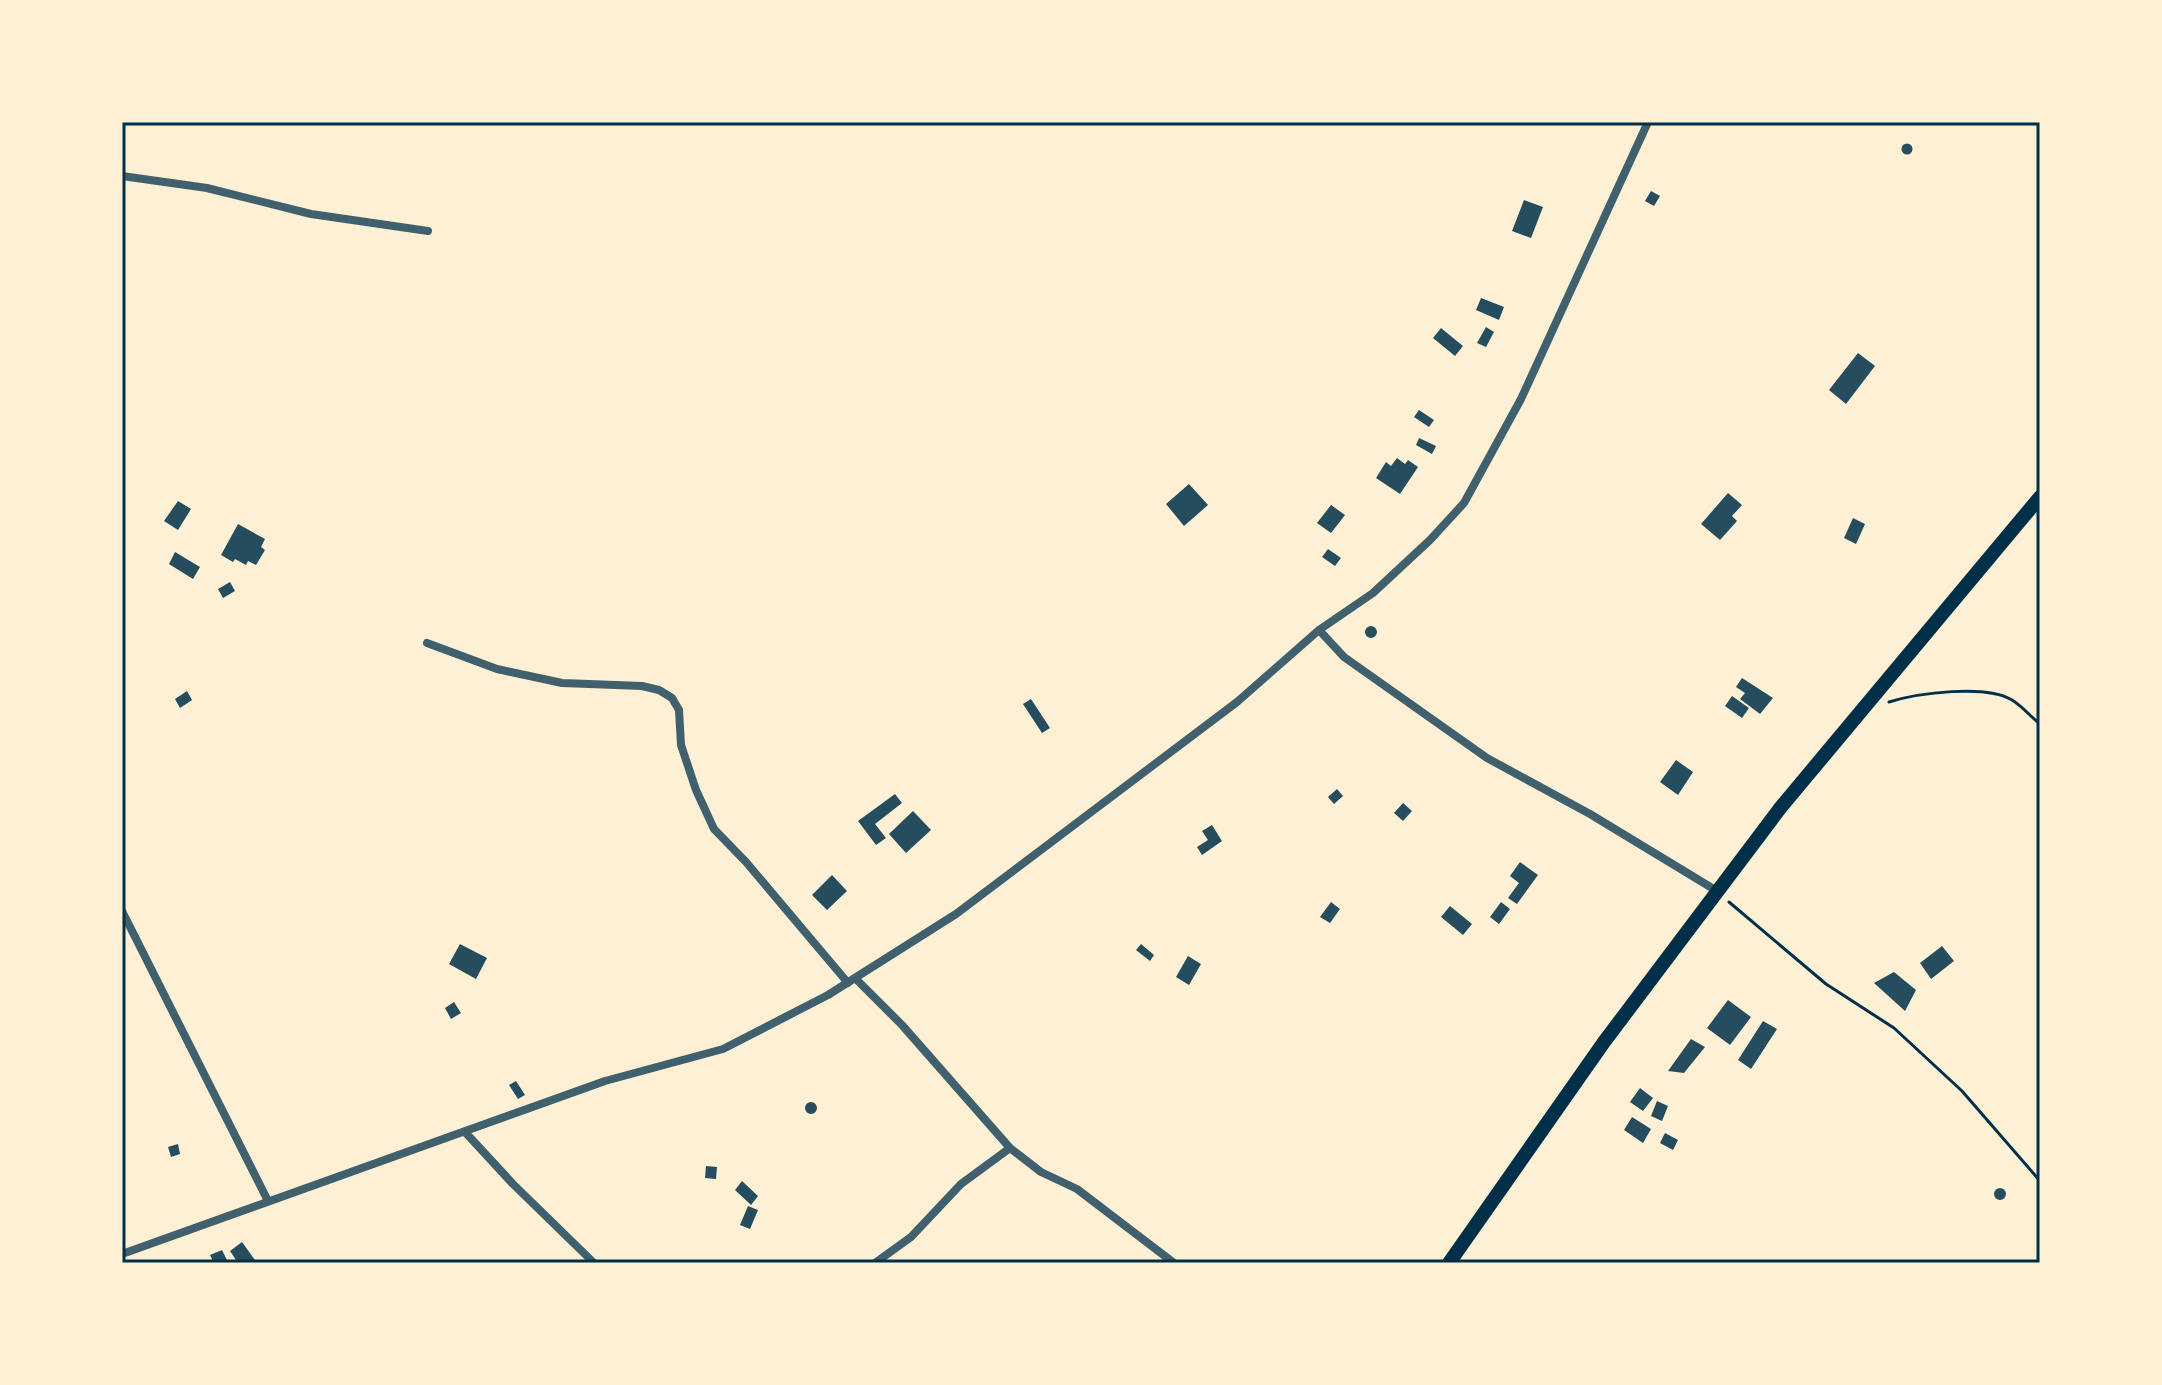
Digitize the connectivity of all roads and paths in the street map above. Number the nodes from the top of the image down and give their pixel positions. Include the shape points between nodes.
1 (1648, 122) edge
2 (122, 176) edge
3 (428, 231) dead end
4 (2040, 497) edge
5 (1319, 630) junction
6 (427, 643) dead end
7 (1863, 709) junction
8 (2040, 724) edge
9 (1717, 891) junction
10 (122, 911) edge
11 (851, 980) junction
12 (465, 1132) junction
13 (1010, 1148) junction
14 (2040, 1181) edge
15 (268, 1201) junction
16 (122, 1254) edge
17 (594, 1263) edge
18 (875, 1263) edge
19 (1174, 1263) edge
20 (1449, 1263) edge

1 - 5 street via 1521,399 1464,503 1373,593
2 - 3 street
4 - 7 highway
5 - 9 street via 1344,657 1487,758
5 - 11 street via 1237,702 956,914
6 - 11 street via 536,678 642,686 672,698 679,710 681,745 714,829
7 - 8 path via 1905,697 1988,692 2011,699
7 - 9 highway
9 - 14 path via 1826,984 1894,1028 1962,1091
9 - 20 highway
10 - 15 street
11 - 12 street via 723,1049 605,1081
11 - 13 street via 902,1025
12 - 15 street
12 - 17 street
13 - 18 street via 961,1184 911,1237
13 - 19 street via 1041,1172 1077,1189
15 - 16 street

